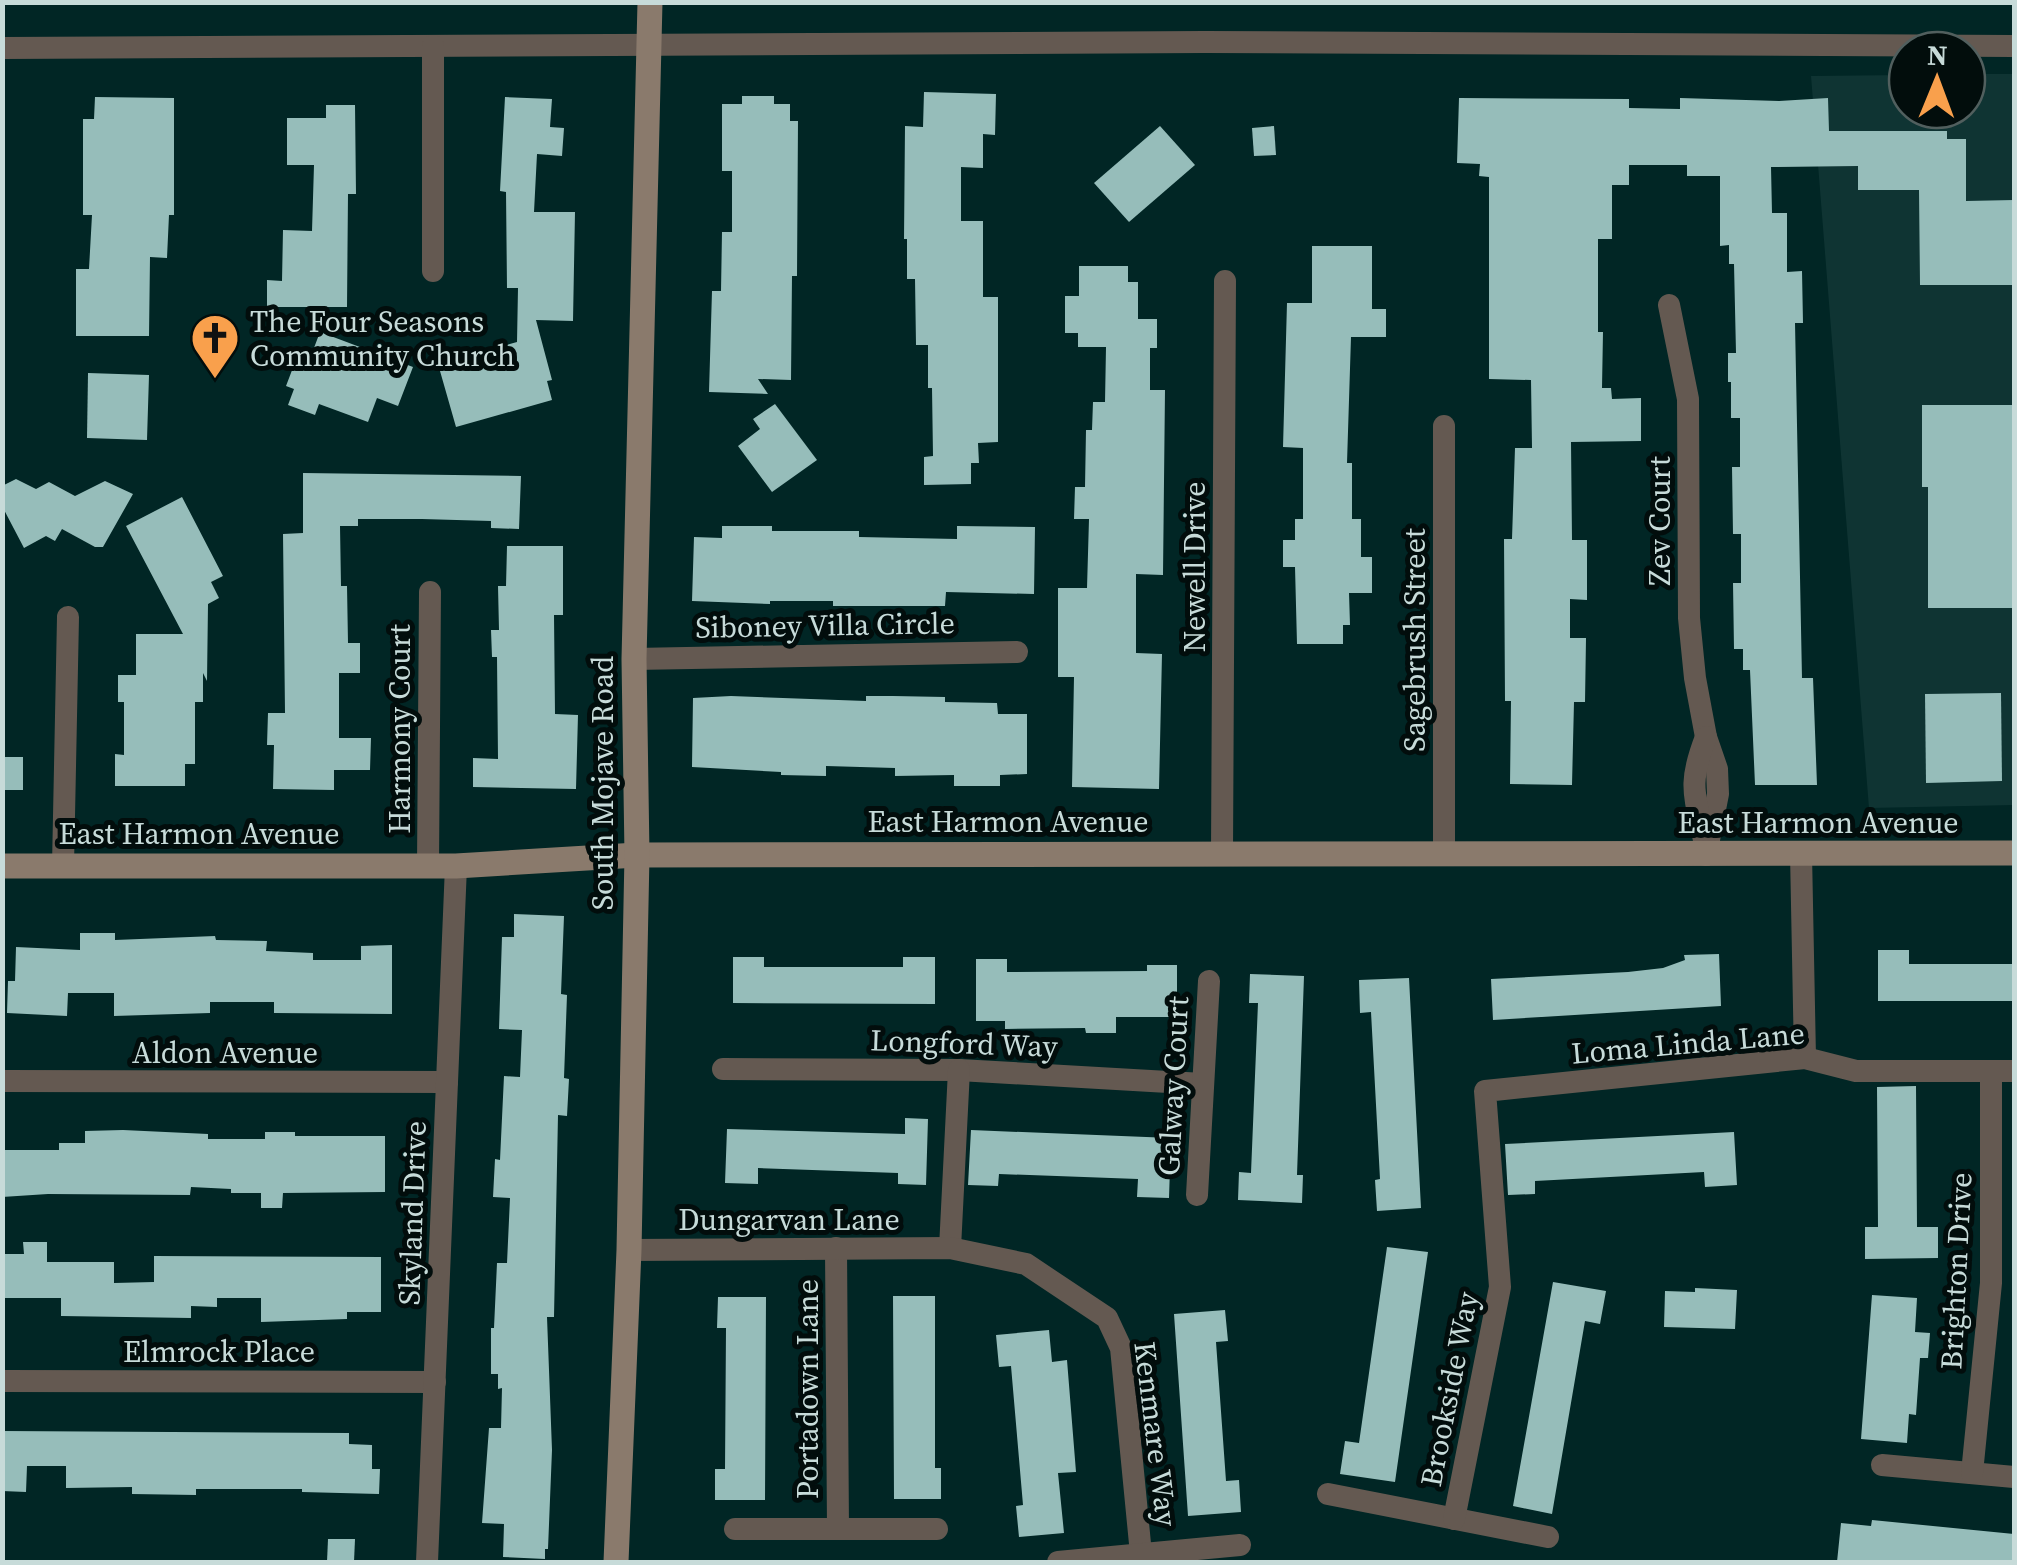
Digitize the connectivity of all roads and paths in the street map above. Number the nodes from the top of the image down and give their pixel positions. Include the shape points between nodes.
1 (650, 2) edge
2 (650, 44) junction
3 (433, 46) junction
4 (2014, 46) edge
5 (2, 48) edge
6 (433, 271) dead end
7 (1225, 281) dead end
8 (1669, 305) dead end
9 (1444, 426) dead end
10 (430, 592) dead end
11 (68, 618) dead end
12 (1017, 652) dead end
13 (634, 658) junction
14 (1222, 853) junction
15 (1801, 853) junction
16 (1444, 854) junction
17 (2014, 854) edge
18 (637, 855) junction
19 (1706, 855) junction
20 (2, 866) edge
21 (62, 866) junction
22 (428, 866) junction
23 (456, 866) junction
24 (1209, 980) dead end
25 (1806, 1058) junction
26 (723, 1069) dead end
27 (960, 1070) junction
28 (2003, 1071) edge
29 (2, 1081) edge
30 (447, 1082) junction
31 (1203, 1084) junction
32 (1485, 1091) joint
33 (1197, 1196) dead end
34 (836, 1248) junction
35 (950, 1248) junction
36 (629, 1250) junction
37 (2, 1381) edge
38 (435, 1382) junction
39 (1882, 1465) dead end
40 (1972, 1473) junction
41 (2014, 1478) edge
42 (1328, 1494) dead end
43 (1454, 1519) junction
44 (937, 1528) dead end
45 (735, 1529) dead end
46 (838, 1529) junction
47 (1548, 1537) dead end
48 (1240, 1545) dead end
49 (1141, 1554) junction
50 (428, 1562) edge
51 (616, 1562) edge
52 (1058, 1562) edge

1 - 2 main road, South Mojave Road
2 - 3 street
2 - 4 street
2 - 13 main road, South Mojave Road
3 - 5 street
3 - 6 street
7 - 14 street, Newell Drive
8 - 19 street, Zev Court via 1688,399 1689,618 1706,737 1694,780
9 - 16 street, Sagebrush Street
10 - 22 street, Harmony Court
11 - 21 street
12 - 13 street, Siboney Villa Circle
13 - 18 main road, South Mojave Road
14 - 16 main road, East Harmon Avenue
14 - 18 main road, East Harmon Avenue
15 - 17 main road, East Harmon Avenue
15 - 19 main road, East Harmon Avenue
15 - 25 street
16 - 19 main road, East Harmon Avenue
18 - 23 main road, East Harmon Avenue
18 - 36 main road, South Mojave Road
20 - 21 main road, East Harmon Avenue
21 - 22 main road, East Harmon Avenue
22 - 23 main road, East Harmon Avenue
23 - 30 street, Skyland Drive
24 - 31 street, Galway Court
25 - 28 street, Loma Linda Lane via 1856,1071
25 - 32 street, Loma Linda Lane
26 - 27 street, Longford Way
27 - 31 street, Longford Way
27 - 35 street
28 - 40 street, Brighton Drive
29 - 30 street, Aldon Avenue
30 - 38 street, Skyland Drive
31 - 33 street, Galway Court
32 - 43 street, Brookside Way via 1500,1287
34 - 35 street, Dungarvan Lane
34 - 36 street, Dungarvan Lane
34 - 46 street, Portadown Lane
35 - 49 street, Kenmare Way via 1026,1264 1107,1318 1120,1348
36 - 51 main road, South Mojave Road
37 - 38 street, Elmrock Place
38 - 50 street, Skyland Drive
39 - 40 street
40 - 41 street
42 - 43 street
43 - 47 street
44 - 46 street
45 - 46 street
48 - 49 street
49 - 52 street

